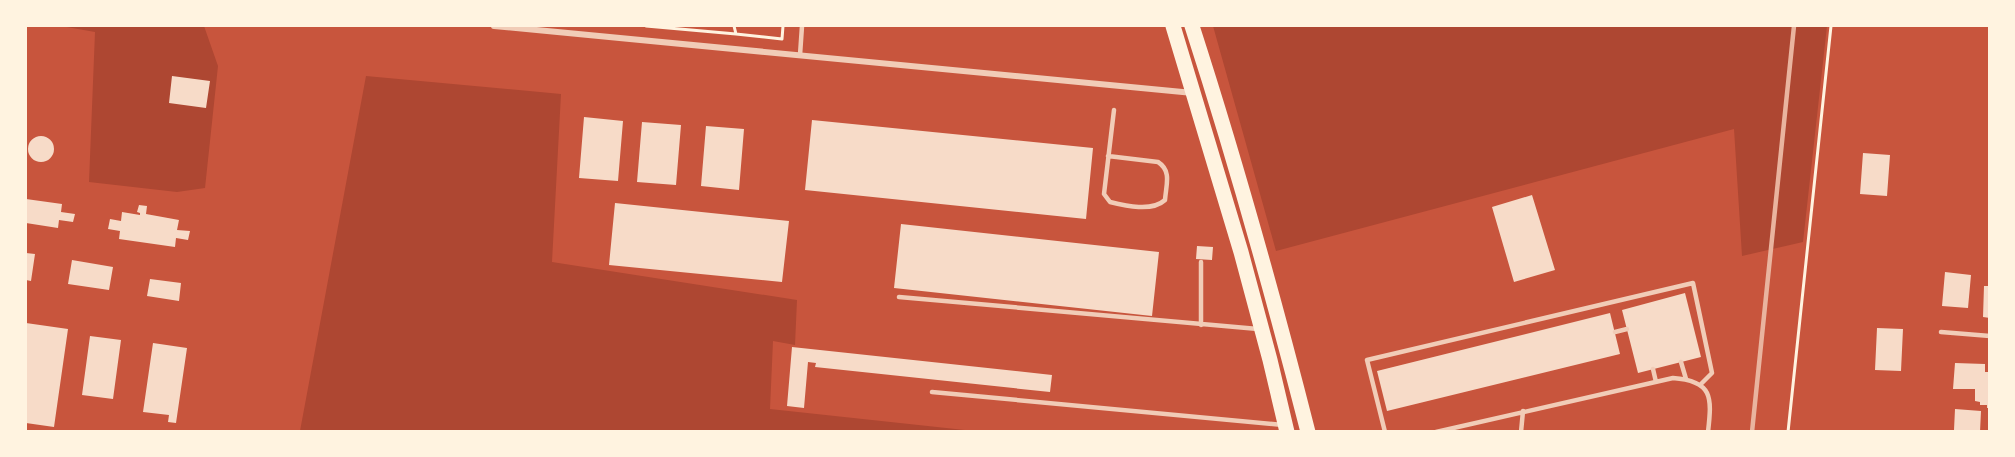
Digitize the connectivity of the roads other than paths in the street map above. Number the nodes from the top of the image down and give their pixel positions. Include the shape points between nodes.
1 (494, 26) edge
2 (802, 26) edge
3 (1173, 26) edge
4 (1192, 26) edge
5 (800, 55) junction
6 (1194, 93) junction
7 (1114, 110) dead end
8 (1108, 156) junction
9 (1201, 262) dead end
10 (899, 297) dead end
11 (1201, 325) junction
12 (1627, 329) dead end
13 (1263, 330) junction
14 (1615, 332) dead end
15 (1941, 332) dead end
16 (1989, 336) edge
17 (1681, 362) dead end
18 (1653, 369) dead end
19 (1686, 379) junction
20 (1656, 382) junction
21 (1701, 384) junction
22 (1382, 391) dead end
23 (932, 392) dead end
24 (1376, 393) junction
25 (1523, 411) junction
26 (1286, 428) edge
27 (1308, 432) edge
28 (1385, 432) edge
29 (1436, 432) edge
30 (1521, 432) edge
31 (1708, 432) edge

1 - 5 street
2 - 5 lane
3 - 6 main road
4 - 27 main road
5 - 6 street
6 - 13 main road
7 - 8 lane
8 - 8 lane via 1104,194 1110,202 1155,206 1165,200 1168,171 1164,166
9 - 11 lane
10 - 11 lane
11 - 13 lane
12 - 14 lane
13 - 26 main road
15 - 16 lane
17 - 19 lane
18 - 20 lane
19 - 20 lane
19 - 21 lane
20 - 25 lane
21 - 24 lane via 1712,373 1693,283 1367,360
21 - 31 lane via 1711,410
22 - 24 lane
23 - 26 lane
24 - 28 lane
25 - 29 lane
25 - 30 lane

